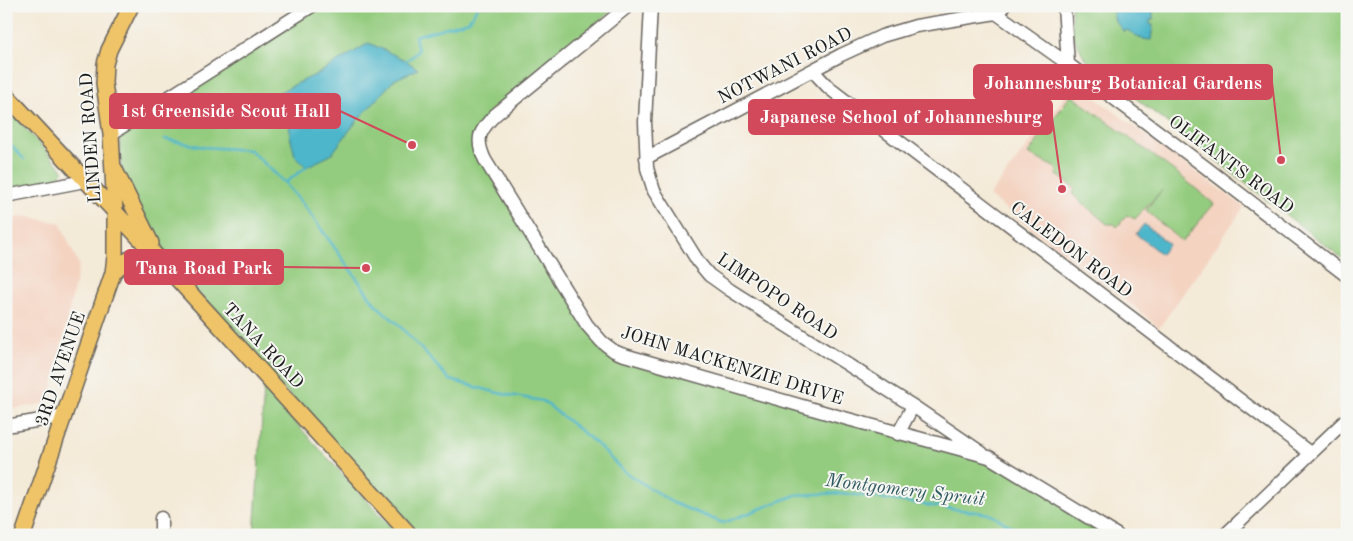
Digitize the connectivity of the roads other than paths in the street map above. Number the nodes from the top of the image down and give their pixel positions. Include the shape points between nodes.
1 (131, 6) edge
2 (312, 6) edge
3 (628, 6) edge
4 (651, 6) edge
5 (1064, 6) edge
6 (1000, 10) edge
7 (1068, 64) junction
8 (813, 71) junction
9 (6, 95) edge
10 (110, 134) junction
11 (646, 158) junction
12 (111, 167) junction
13 (86, 181) junction
14 (6, 196) edge
15 (115, 212) junction
16 (158, 257) junction
17 (113, 273) junction
18 (1347, 276) edge
19 (913, 406) junction
20 (65, 416) junction
21 (1347, 419) edge
22 (6, 426) edge
23 (898, 434) junction
24 (1310, 453) junction
25 (989, 457) junction
26 (161, 518) dead end
27 (24, 535) edge
28 (162, 535) edge
29 (410, 535) edge
30 (1117, 535) edge
31 (1226, 535) edge

1 - 10 main road, LINDEN ROAD via 105,64
2 - 10 street
3 - 23 street, JOHN MACKENZIE DRIVE via 495,115 479,136 485,160 577,310 597,337 614,351
4 - 11 street, LIMPOPO ROAD
5 - 7 street
6 - 7 street, OLIFANTS ROAD
6 - 8 street, NOTWANI ROAD via 899,30
7 - 18 street, OLIFANTS ROAD
8 - 11 street, NOTWANI ROAD
8 - 24 street, CALEDON ROAD via 842,98
9 - 13 main road, TANA ROAD
10 - 12 main road, LINDEN ROAD
11 - 19 street, LIMPOPO ROAD via 654,191 709,275
12 - 13 main road via 102,182
12 - 15 main road, LINDEN ROAD
12 - 16 main road
13 - 14 street
13 - 15 main road, TANA ROAD
15 - 16 main road, TANA ROAD
15 - 17 main road, 3RD AVENUE
16 - 17 main road via 139,255 130,258
16 - 29 main road, TANA ROAD
17 - 20 main road, 3RD AVENUE
19 - 23 street
19 - 25 street, LIMPOPO ROAD
20 - 22 street
20 - 27 main road, 3RD AVENUE
21 - 24 street
23 - 25 street, JOHN MACKENZIE DRIVE
24 - 31 street
25 - 30 street, JOHN MACKENZIE DRIVE
26 - 28 street

